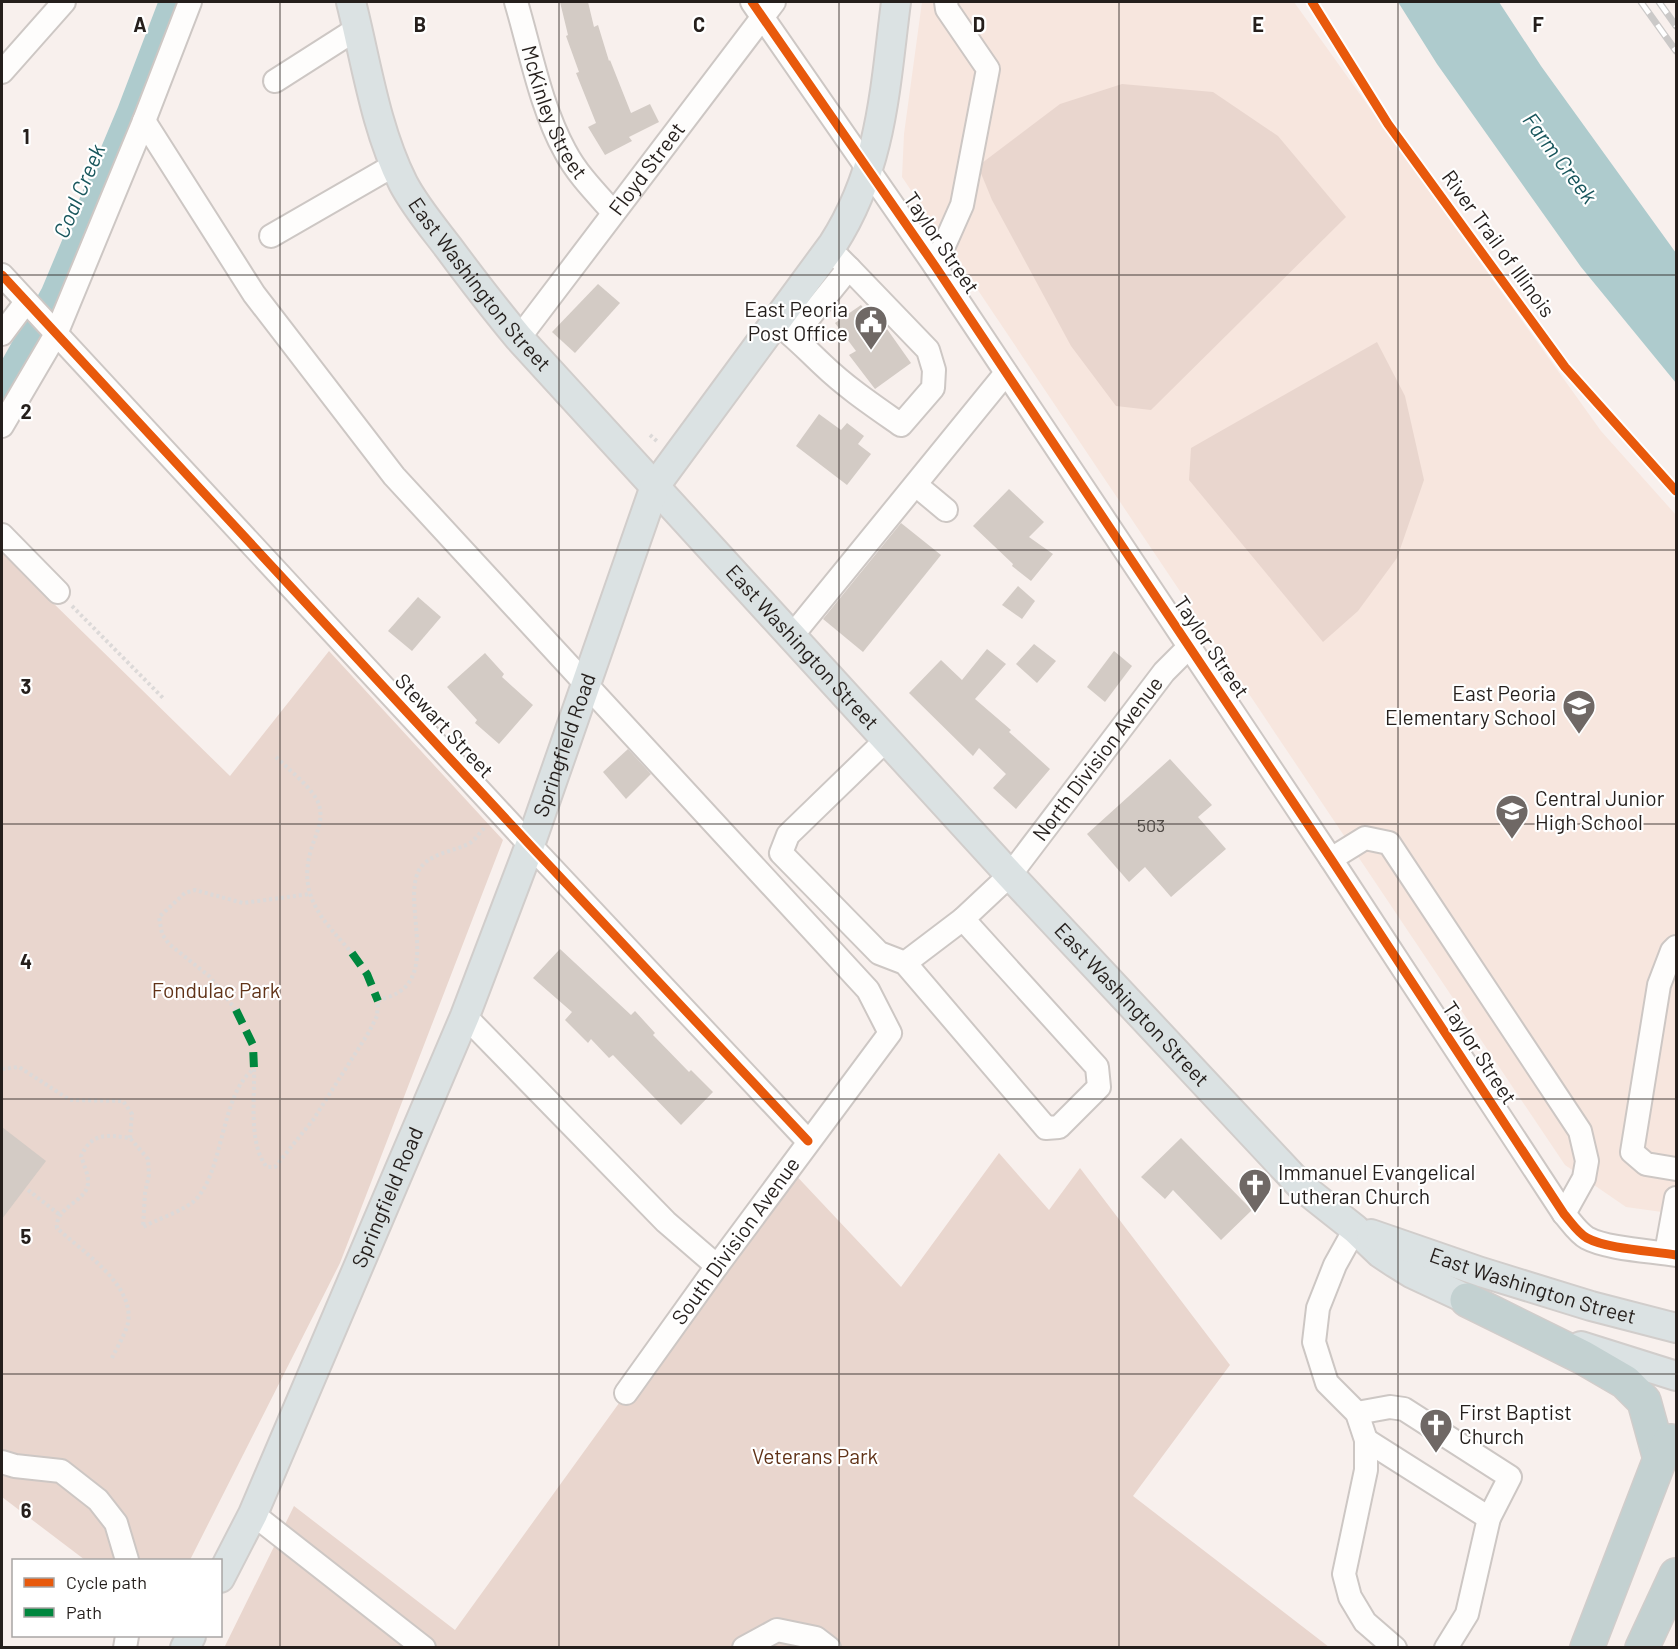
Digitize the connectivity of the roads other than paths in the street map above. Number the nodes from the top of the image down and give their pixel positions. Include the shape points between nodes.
1 (64, 2) edge
2 (190, 2) edge
3 (516, 2) edge
4 (896, 2) edge
5 (946, 2) edge
6 (763, 6) edge
7 (354, 15) edge
8 (2, 72) edge
9 (274, 81) dead end
10 (144, 121) junction
11 (396, 164) junction
12 (869, 169) junction
13 (614, 212) junction
14 (272, 236) dead end
15 (830, 248) junction
16 (935, 266) junction
17 (849, 268) junction
18 (2, 275) edge
19 (26, 302) junction
20 (784, 329) junction
21 (2, 334) edge
22 (56, 334) junction
23 (519, 338) junction
24 (1006, 373) junction
25 (2, 426) edge
26 (916, 485) junction
27 (655, 486) junction
28 (946, 510) dead end
29 (2, 535) edge
30 (58, 592) road end
31 (791, 637) junction
32 (1189, 647) junction
33 (585, 683) junction
34 (886, 740) junction
35 (530, 845) junction
36 (1331, 859) junction
37 (1010, 875) junction
38 (963, 919) junction
39 (1677, 947) edge
40 (905, 963) junction
41 (465, 1016) junction
42 (808, 1141) junction
43 (1677, 1169) edge
44 (1677, 1198) edge
45 (1564, 1214) junction
46 (1355, 1229) junction
47 (1671, 1254) edge
48 (717, 1266) junction
49 (1467, 1300) junction
50 (1677, 1328) edge
51 (1677, 1376) edge
52 (626, 1393) dead end
53 (1357, 1413) junction
54 (1677, 1429) edge
55 (1366, 1440) junction
56 (1660, 1459) junction
57 (2, 1462) edge
58 (253, 1515) junction
59 (1489, 1518) junction
60 (127, 1559) edge
61 (222, 1574) edge
62 (1675, 1578) edge
63 (424, 1647) edge
64 (744, 1647) edge
65 (829, 1647) edge
66 (1395, 1647) edge
67 (1446, 1647) edge
68 (1587, 1647) edge
69 (1642, 1647) edge

1 - 8 street
2 - 10 street
3 - 13 street, McKinley Street via 558,137 580,174
4 - 12 main road, Springfield Road via 877,142
5 - 16 street via 988,69 962,205
6 - 12 street, Taylor Street
6 - 13 street, Floyd Street
7 - 9 street
7 - 11 main road, East Washington Street via 379,117
10 - 22 street
10 - 33 street via 254,294 393,476
11 - 14 street
11 - 23 main road, East Washington Street via 419,209
12 - 15 main road, Springfield Road
12 - 16 street, Taylor Street
13 - 23 street, Floyd Street
15 - 17 street
15 - 20 main road, Springfield Road
16 - 24 street, Taylor Street
17 - 20 street
17 - 20 street via 928,350 934,370 933,388 901,425 854,392
18 - 19 street
19 - 21 street
19 - 22 street, Stewart Street
20 - 27 main road, Springfield Road
22 - 25 street
22 - 35 street, Stewart Street
23 - 27 main road, East Washington Street
24 - 26 street
24 - 32 street, Taylor Street
26 - 28 street
26 - 31 street
27 - 31 main road, East Washington Street
27 - 33 main road, Springfield Road
29 - 30 street
31 - 34 main road, East Washington Street
32 - 36 street, Taylor Street
32 - 37 street, North Division Avenue via 1164,672
33 - 35 main road, Springfield Road
33 - 42 street, South Division Avenue via 868,990 890,1033
34 - 37 main road, East Washington Street
34 - 40 street via 788,836 781,853 879,953
35 - 41 main road, Springfield Road
35 - 42 street, Stewart Street
36 - 45 street, Taylor Street
36 - 45 street via 1365,838 1389,843 1580,1131 1587,1161 1584,1178
37 - 38 street, North Division Avenue
37 - 46 main road, East Washington Street via 1302,1186
38 - 40 street, North Division Avenue
38 - 40 street via 1097,1067 1099,1087 1059,1127 1046,1128
39 - 43 street via 1659,985 1632,1152 1646,1164
41 - 48 street via 666,1222
41 - 58 main road, Springfield Road
42 - 48 street, South Division Avenue
44 - 47 street
45 - 47 street, Taylor Street via 1586,1238
46 - 49 main road, East Washington Street via 1395,1263
46 - 50 main road, East Washington Street via 1591,1306
46 - 53 street via 1318,1308 1314,1342 1327,1383
48 - 52 street, South Division Avenue
49 - 51 main road, East Washington Street via 1561,1339
49 - 56 highway via 1625,1382 1644,1401
53 - 55 street
53 - 59 street via 1390,1407 1404,1409 1510,1477
54 - 56 highway
55 - 59 street
55 - 66 street via 1366,1470 1344,1574 1350,1597 1365,1622
56 - 68 highway
57 - 60 street via 61,1470 98,1500 116,1523
58 - 61 main road, Springfield Road
58 - 63 street
59 - 67 street via 1467,1614
62 - 69 highway
64 - 65 street via 777,1630 816,1638

